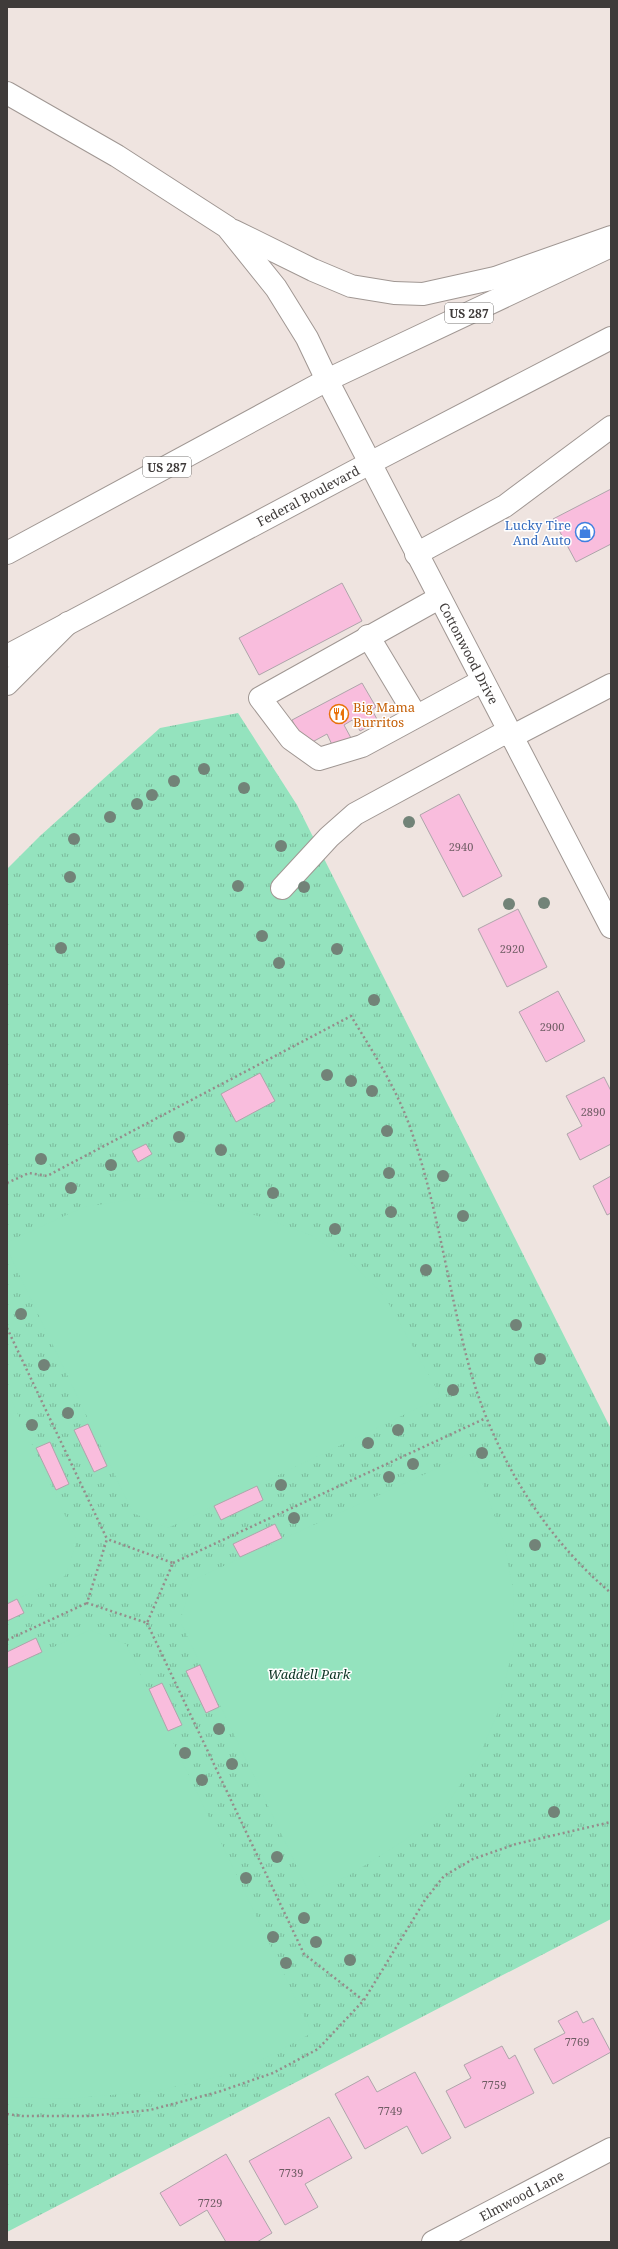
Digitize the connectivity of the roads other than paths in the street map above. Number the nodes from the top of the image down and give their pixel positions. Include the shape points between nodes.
1 (7, 93) edge
2 (227, 227) junction
3 (611, 237) edge
4 (611, 246) edge
5 (611, 338) edge
6 (327, 380) junction
7 (611, 427) edge
8 (370, 463) junction
9 (7, 553) edge
10 (416, 554) junction
11 (439, 598) junction
12 (68, 623) junction
13 (368, 636) junction
14 (7, 656) edge
15 (482, 682) junction
16 (7, 684) edge
17 (611, 685) edge
18 (416, 716) junction
19 (510, 734) junction
20 (282, 888) dead end
21 (611, 927) edge
22 (611, 2149) edge
23 (433, 2242) edge

1 - 2 main road via 117,156
2 - 3 main road via 351,286 394,293 424,294 495,278
2 - 6 main road, Cottonwood Drive via 276,288 307,338
4 - 6 main road, US 287
5 - 8 main road, Federal Boulevard
6 - 8 main road, Cottonwood Drive
6 - 9 main road, US 287
7 - 10 main road via 505,506
8 - 10 main road, Cottonwood Drive
8 - 12 main road, Federal Boulevard
10 - 11 main road, Cottonwood Drive
11 - 13 main road
11 - 15 main road, Cottonwood Drive
12 - 14 main road, Federal Boulevard
12 - 16 main road
13 - 18 main road
13 - 18 main road via 260,698 291,739 319,759 362,746
15 - 18 main road
15 - 19 main road, Cottonwood Drive
17 - 19 main road
19 - 20 main road via 355,814 329,837
19 - 21 main road, Cottonwood Drive
22 - 23 main road, Elmwood Lane

